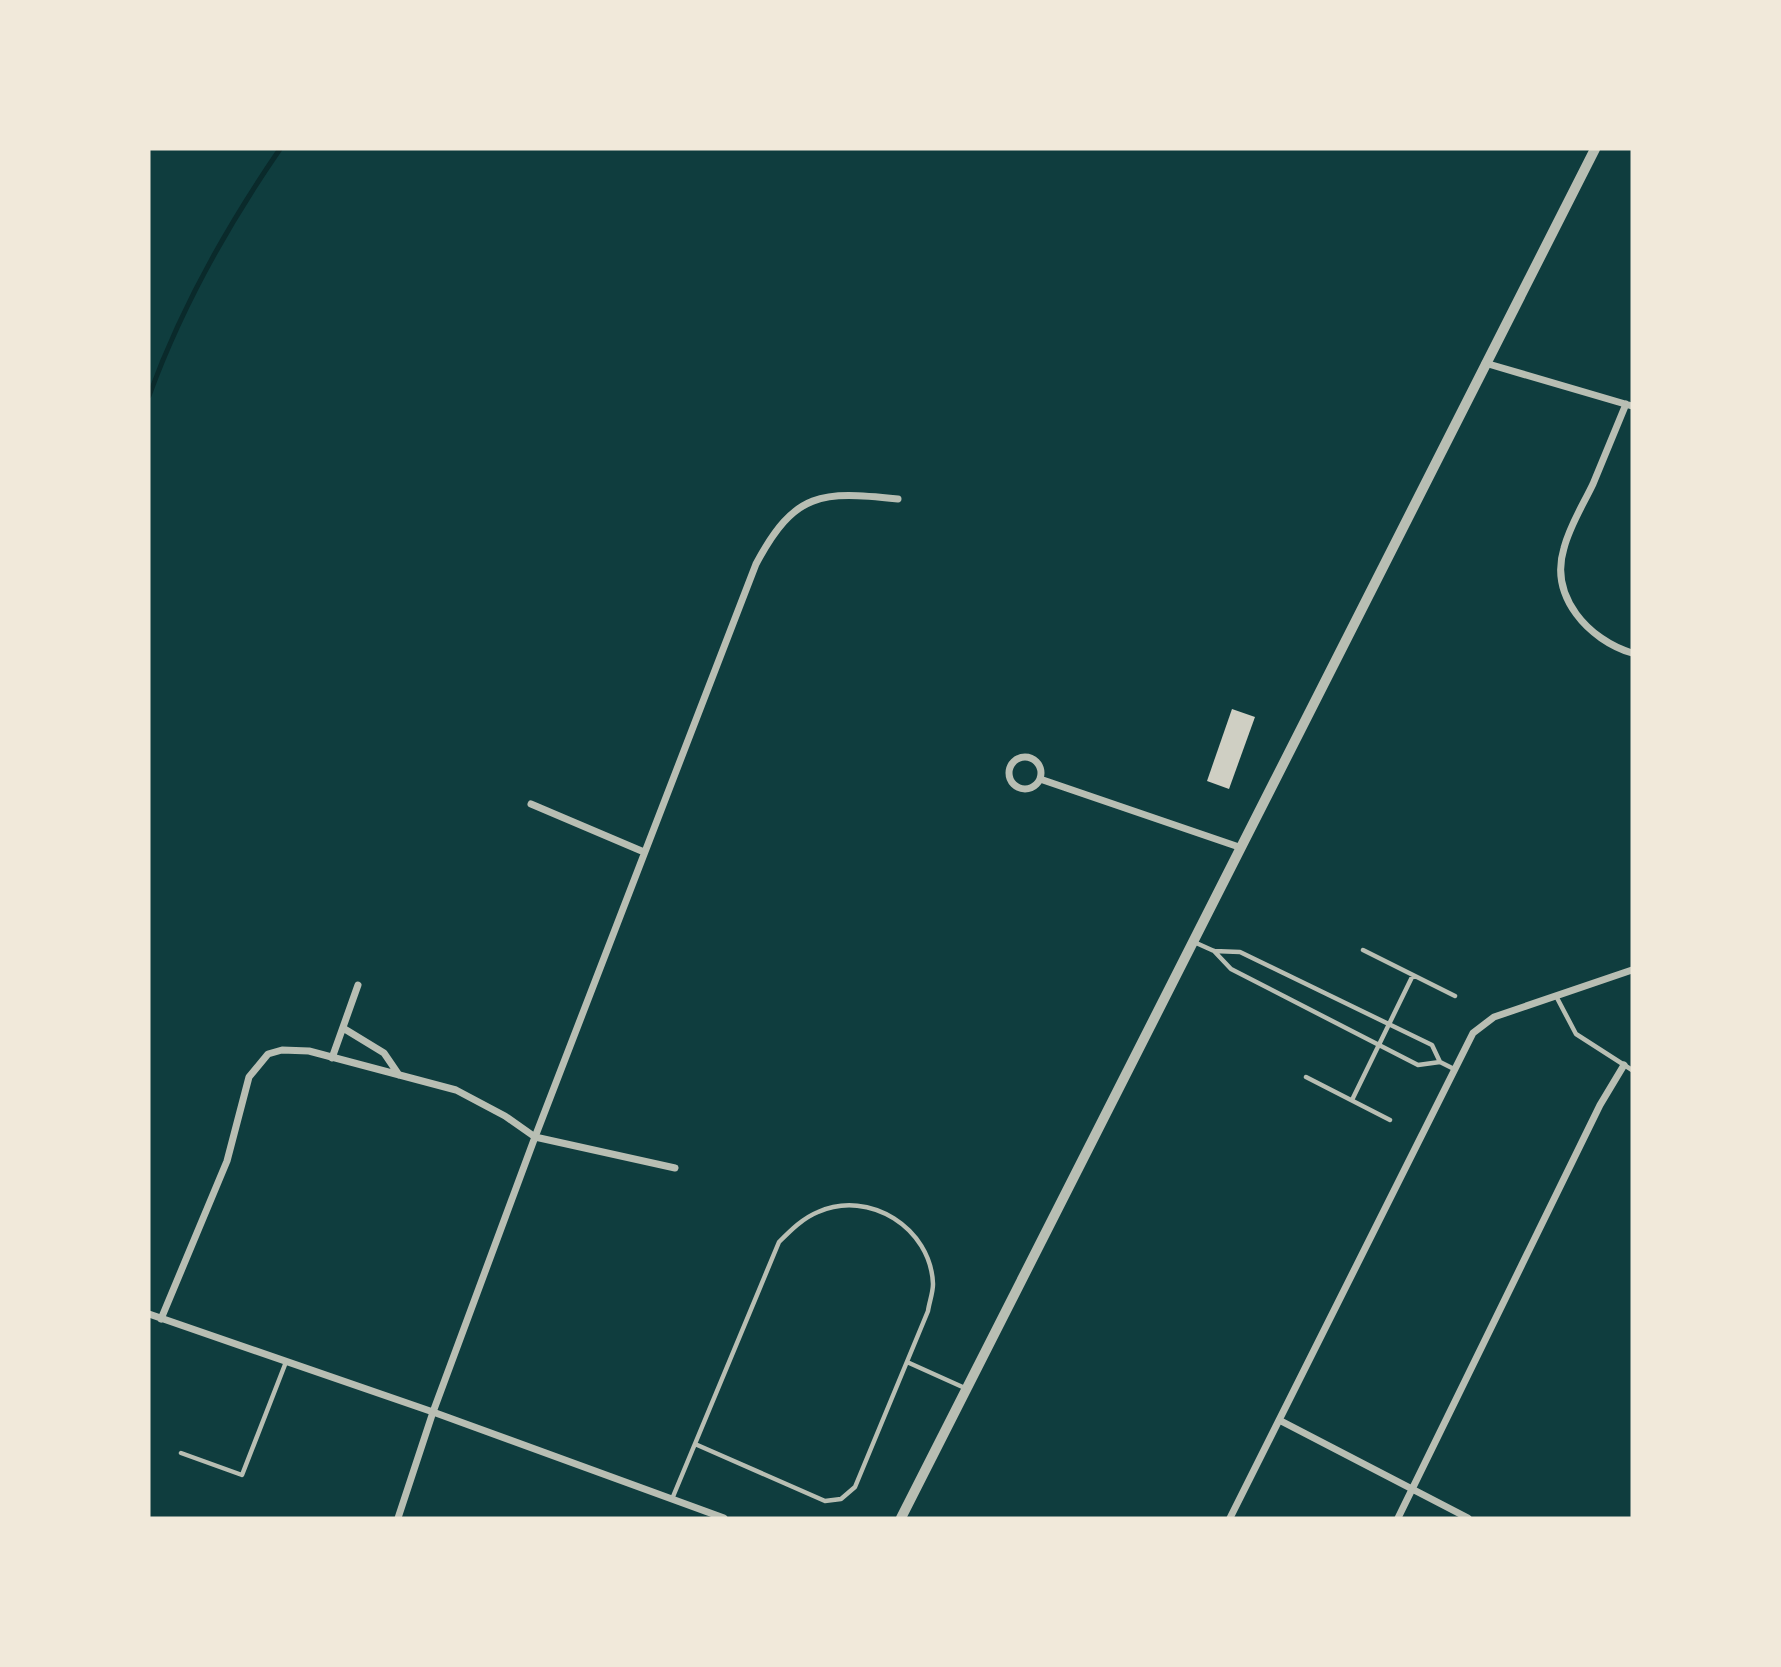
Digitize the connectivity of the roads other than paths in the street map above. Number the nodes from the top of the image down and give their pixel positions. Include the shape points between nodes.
1 (1595, 149) edge
2 (1485, 363) junction
3 (1629, 405) edge
4 (898, 499) dead end
5 (1632, 653) edge
6 (1040, 779) junction
7 (531, 804) dead end
8 (1239, 847) junction
9 (644, 852) junction
10 (1192, 941) junction
11 (1363, 950) dead end
12 (1214, 951) junction
13 (1632, 970) edge
14 (1413, 975) junction
15 (358, 985) dead end
16 (1455, 996) dead end
17 (1556, 996) junction
18 (1389, 1024) junction
19 (342, 1028) junction
20 (1379, 1045) junction
21 (332, 1058) junction
22 (1440, 1062) junction
23 (1624, 1065) junction
24 (1454, 1069) junction
25 (1632, 1070) edge
26 (399, 1075) junction
27 (1306, 1077) dead end
28 (1352, 1100) junction
29 (1390, 1120) dead end
30 (535, 1137) junction
31 (675, 1168) dead end
32 (149, 1314) edge
33 (161, 1319) junction
34 (286, 1361) junction
35 (907, 1362) junction
36 (967, 1389) junction
37 (433, 1412) junction
38 (1281, 1421) junction
39 (695, 1444) junction
40 (181, 1453) dead end
41 (1413, 1488) junction
42 (671, 1500) junction
43 (398, 1518) edge
44 (724, 1518) edge
45 (901, 1518) edge
46 (1230, 1518) edge
47 (1398, 1518) edge
48 (1468, 1518) edge

1 - 2 street
2 - 3 street
2 - 8 street
3 - 5 street via 1572,524 1561,575 1570,604 1587,629 1606,644
4 - 9 street via 818,498 784,519 756,564
6 - 6 street via 1038,763 1029,757 1014,761 1009,771 1011,781 1023,789
6 - 8 street
7 - 9 street
8 - 10 street
9 - 30 street
10 - 12 lane
10 - 36 street
11 - 14 lane
12 - 18 lane via 1240,952
12 - 20 lane via 1231,969
13 - 17 street
14 - 16 lane
14 - 18 lane
15 - 19 street
17 - 23 lane via 1576,1034
17 - 24 street via 1482,1024
18 - 20 lane
18 - 22 lane via 1432,1045
19 - 21 street
19 - 26 street via 384,1053
20 - 22 lane via 1418,1065
20 - 28 lane
21 - 26 street
21 - 33 street via 282,1050 258,1063 249,1077 227,1161
22 - 24 lane
23 - 25 lane
23 - 41 street via 1600,1105
24 - 38 street
26 - 30 street via 456,1090
27 - 28 lane
28 - 29 lane
30 - 31 street
30 - 37 street
32 - 33 street
33 - 34 street
34 - 37 street
34 - 40 lane via 242,1475
35 - 36 lane
35 - 39 lane via 855,1487 841,1499 825,1501
35 - 39 lane via 928,1311 933,1284 926,1256 899,1220 879,1210 858,1205 818,1212 779,1242
36 - 45 street
37 - 42 street
37 - 43 street
38 - 41 street
38 - 46 street
39 - 42 lane
41 - 47 street
41 - 48 street
42 - 44 street

